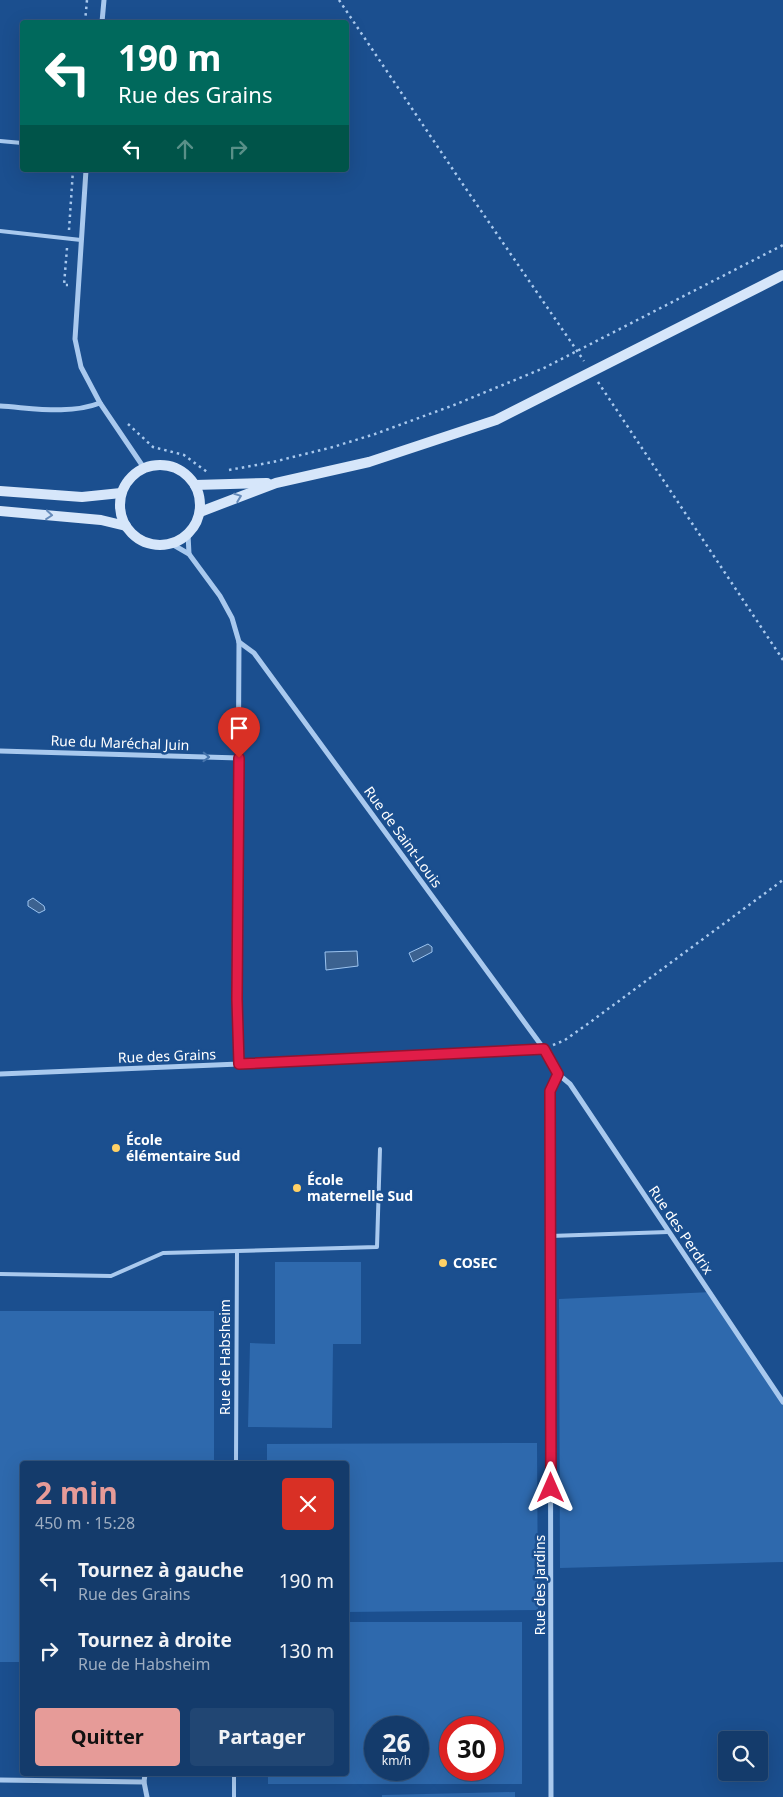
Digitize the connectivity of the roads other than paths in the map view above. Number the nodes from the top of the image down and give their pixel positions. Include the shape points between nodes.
1 (104, 0) edge
2 (102, 20) edge
3 (0, 141) edge
4 (20, 143) edge
5 (86, 172) edge
6 (0, 231) edge
7 (81, 240) junction
8 (783, 275) edge
9 (100, 403) junction
10 (0, 406) edge
11 (144, 468) junction
12 (276, 483) junction
13 (195, 485) junction
14 (0, 491) edge
15 (121, 493) junction
16 (0, 511) edge
17 (200, 512) junction
18 (126, 526) junction
19 (188, 534) junction
20 (170, 543) junction
21 (189, 554) junction
22 (239, 642) junction
23 (0, 751) edge
24 (239, 758) junction
25 (544, 1049) junction
26 (239, 1064) junction
27 (0, 1074) edge
28 (558, 1074) junction
29 (380, 1149) dead end
30 (668, 1232) junction
31 (550, 1236) junction
32 (237, 1251) junction
33 (0, 1274) edge
34 (783, 1402) edge
35 (236, 1461) edge
36 (144, 1776) edge
37 (234, 1776) edge
38 (0, 1780) edge
39 (144, 1782) junction
40 (147, 1797) edge
41 (234, 1797) edge
42 (551, 1797) edge

1 - 2 street
3 - 4 lane
5 - 7 street
6 - 7 lane
7 - 9 street via 75,339 81,367
8 - 12 main road via 496,420 369,462
9 - 10 street via 66,410
9 - 11 street
11 - 13 main road via 167,465 183,472
11 - 15 main road via 134,474
12 - 13 main road
17 -> 12 main road
13 - 17 main road via 200,498
14 - 15 main road via 82,497
15 - 18 main road via 120,510
16 -> 18 main road via 94,519
17 - 19 main road
18 - 20 main road via 145,542
19 - 20 main road
19 - 21 street
20 - 21 street
21 - 22 street via 220,596 232,618
22 - 24 street
22 - 25 street, Rue de Saint-Louis via 254,653
23 -> 24 street, Rue du Maréchal Juin
24 - 26 street
25 - 26 street, Rue des Grains
25 - 28 street
26 - 27 street, Rue des Grains
28 - 30 street, Rue des Perdrix via 570,1084
28 - 31 street, Rue des Jardins via 550,1091
29 - 32 lane via 377,1247
30 - 31 lane
30 - 34 street, Rue des Perdrix
31 - 42 street, Rue des Jardins
32 - 33 lane via 163,1253 111,1276
32 - 35 lane, Rue de Habsheim
36 - 39 street
37 - 41 lane
38 - 39 street
39 - 40 street

